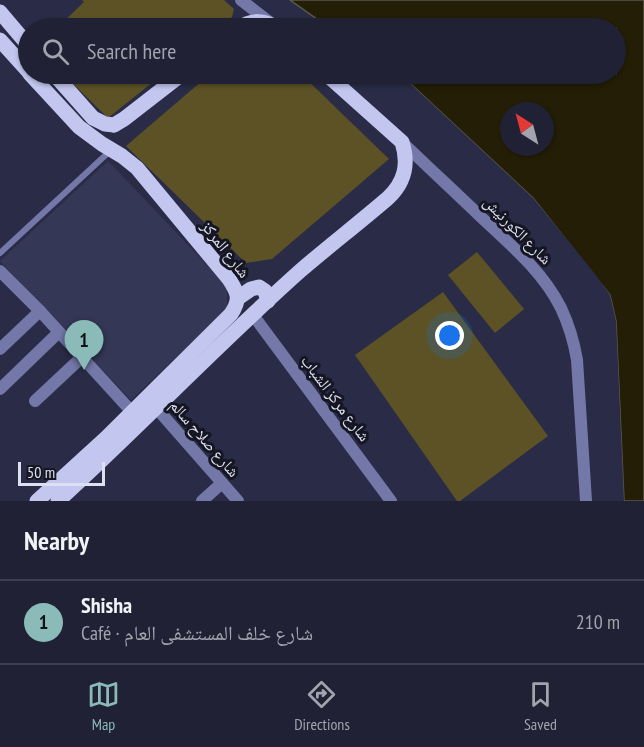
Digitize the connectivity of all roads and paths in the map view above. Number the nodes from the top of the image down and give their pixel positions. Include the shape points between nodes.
1 (241, 0) edge
2 (0, 12) edge
3 (264, 18) edge
4 (18, 33) edge
5 (1, 43) edge
6 (18, 61) edge
7 (40, 84) edge
8 (63, 84) edge
9 (169, 84) edge
10 (337, 84) edge
11 (114, 125) junction
12 (402, 142) junction
13 (112, 149) junction
14 (0, 253) edge
15 (1, 274) edge
16 (238, 298) junction
17 (268, 301) junction
18 (40, 311) junction
19 (253, 315) junction
20 (59, 332) junction
21 (0, 349) edge
22 (82, 357) junction
23 (0, 389) edge
24 (35, 401) dead end
25 (151, 403) junction
26 (132, 412) junction
27 (222, 483) junction
28 (38, 501) edge
29 (58, 501) edge
30 (202, 501) edge
31 (238, 501) edge
32 (391, 501) edge
33 (586, 501) edge

1 - 3 street
2 - 4 main road
5 - 6 main road, شارع المركز
7 - 13 main road, شارع المركز via 79,127
8 - 11 main road via 93,118
9 - 11 main road
10 - 12 main road, شارع الكورنيش
11 - 13 main road
12 - 17 main road, شارع المركز via 405,170 394,192
12 - 33 street, شارع الكورنيش via 524,258 560,306 577,360
13 - 14 lane
13 - 16 main road, شارع المركز via 137,168 229,279
15 - 18 street
16 - 17 main road via 259,287
16 - 25 main road, شارع المركز via 231,314
17 - 19 main road, شارع المركز
18 - 20 street
18 - 21 street
19 - 25 main road, شارع المركز
19 - 32 street, شارع مركز الشباب
20 - 22 street
20 - 23 street
22 - 24 street
22 - 26 street
25 - 26 main road, شارع المركز
25 - 27 street, شارع صلاح سالم
25 - 29 main road, شارع المركز
26 - 28 main road, شارع المركز
27 - 30 street
27 - 31 street, شارع صلاح سالم

